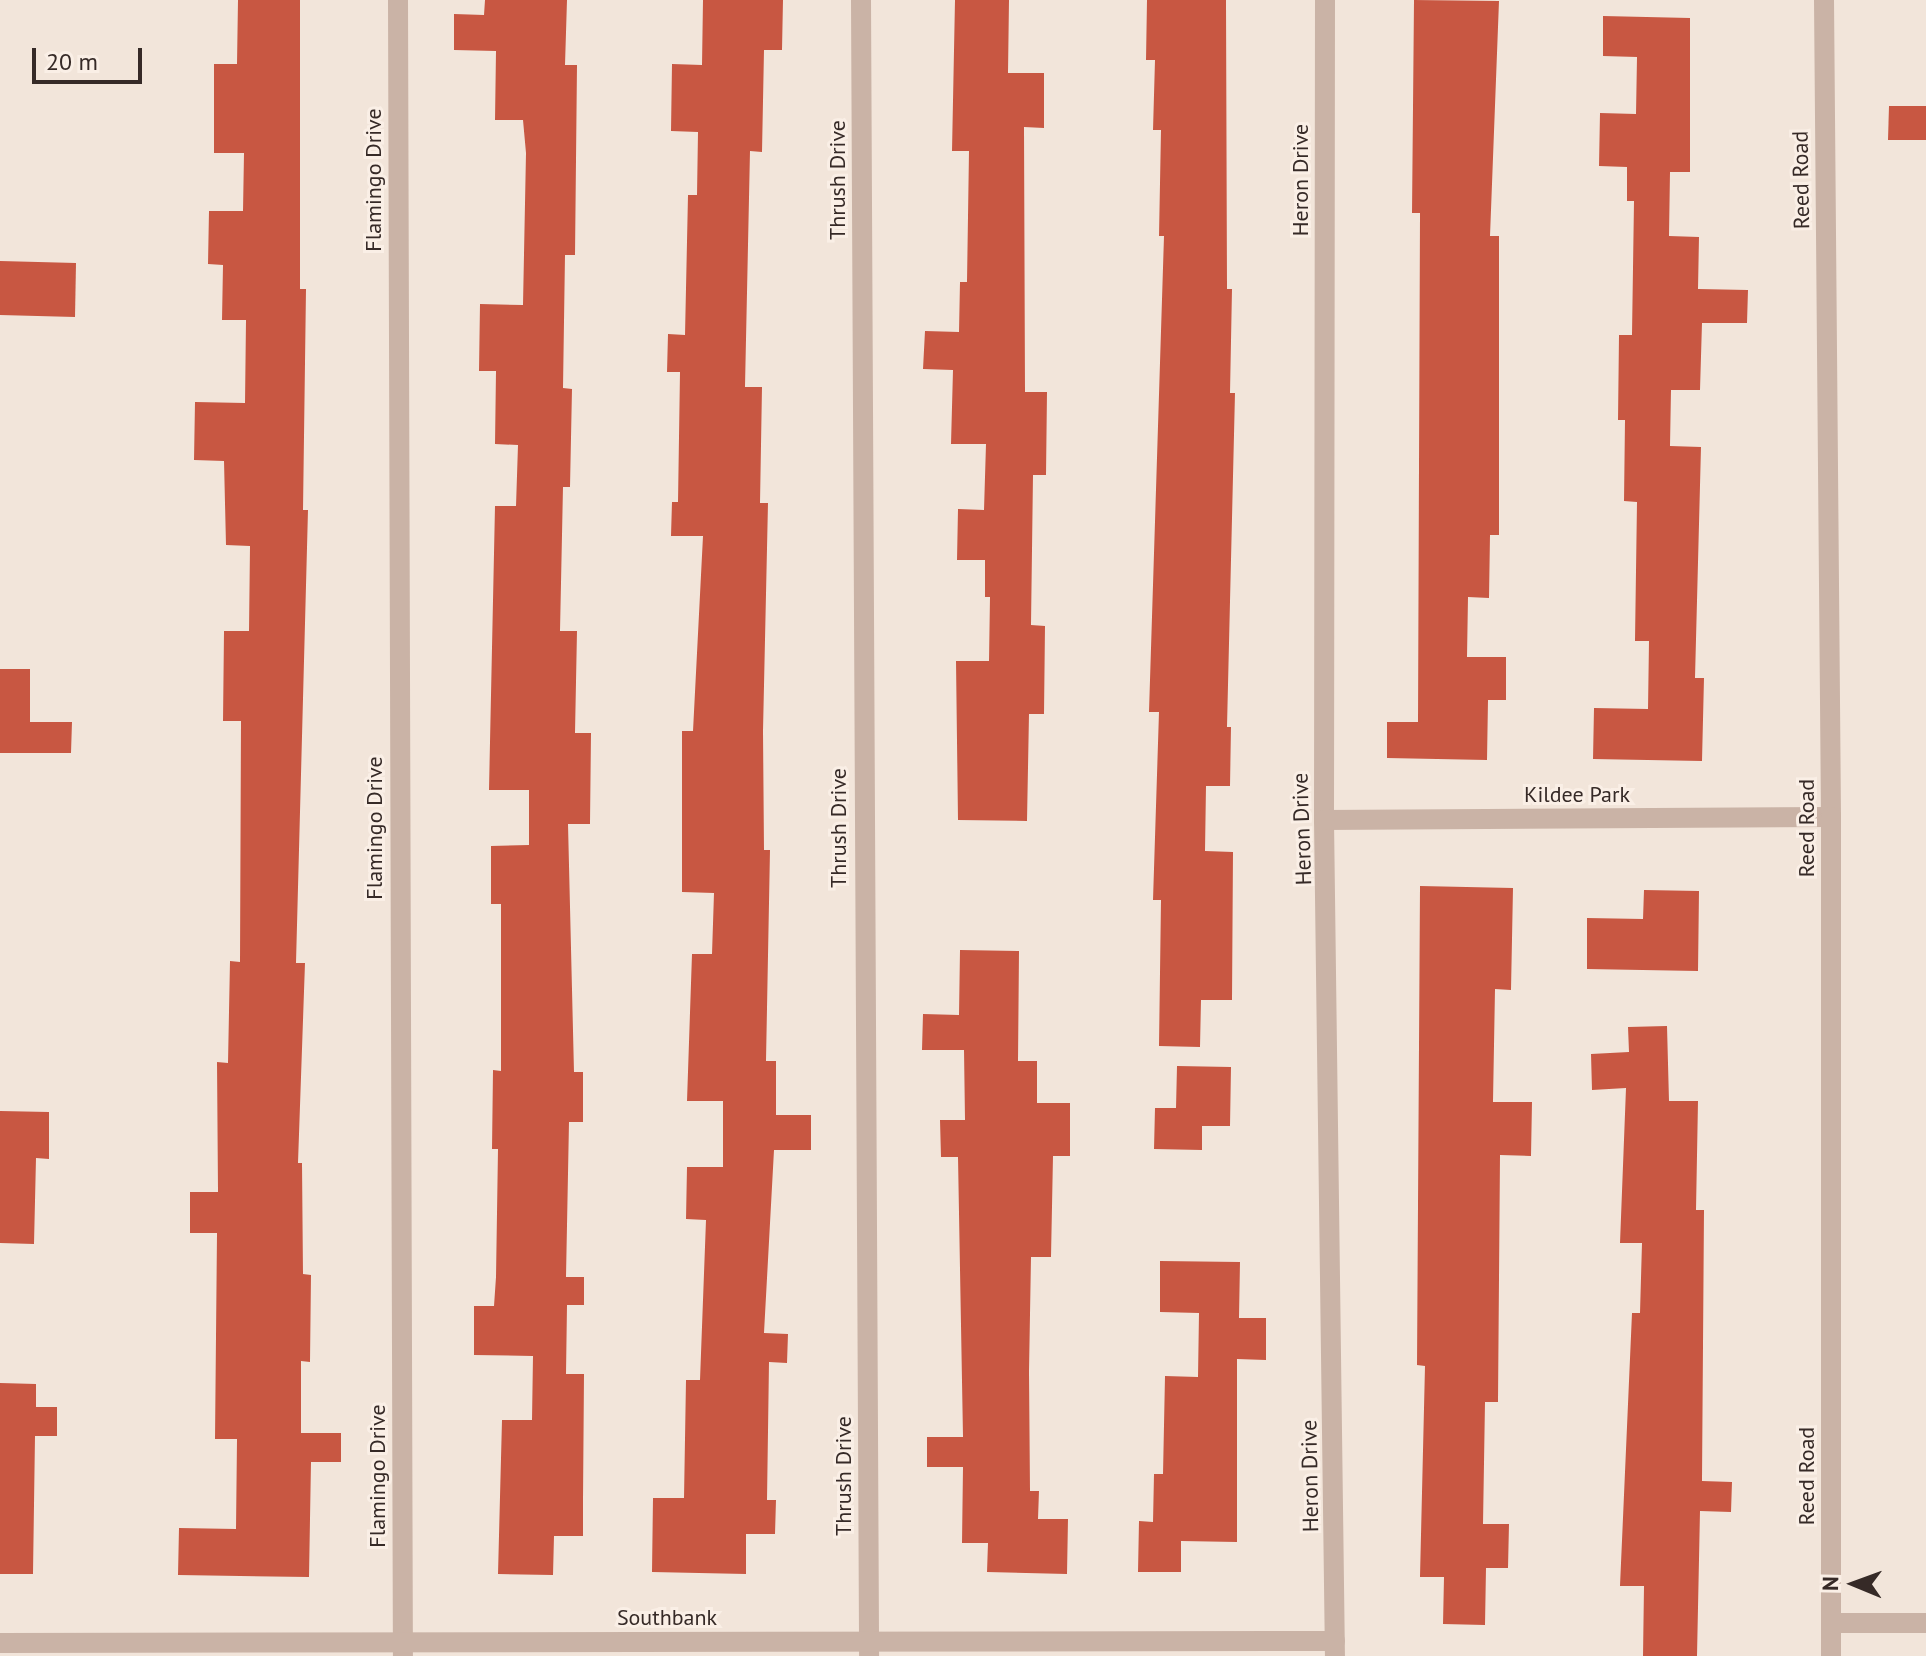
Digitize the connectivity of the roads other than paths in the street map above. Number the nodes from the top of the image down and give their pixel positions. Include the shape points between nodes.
1 (398, 0) edge
2 (861, 0) edge
3 (1325, 0) edge
4 (1824, 0) edge
5 (1831, 817) junction
6 (1324, 820) junction
7 (1831, 1623) junction
8 (1926, 1623) edge
9 (0, 1643) edge
10 (1335, 1648) edge
11 (869, 1649) edge
12 (403, 1650) edge
13 (1831, 1656) edge

1 - 12 street, Flamingo Drive
2 - 11 street, Thrush Drive
3 - 6 street, Heron Drive
4 - 5 street, Reed Road
5 - 6 street, Kildee Park
5 - 7 street, Reed Road
6 - 10 street, Heron Drive
7 - 8 street
7 - 13 street, Reed Road
9 - 12 street, Southbank
10 - 11 street, Southbank
11 - 12 street, Southbank

